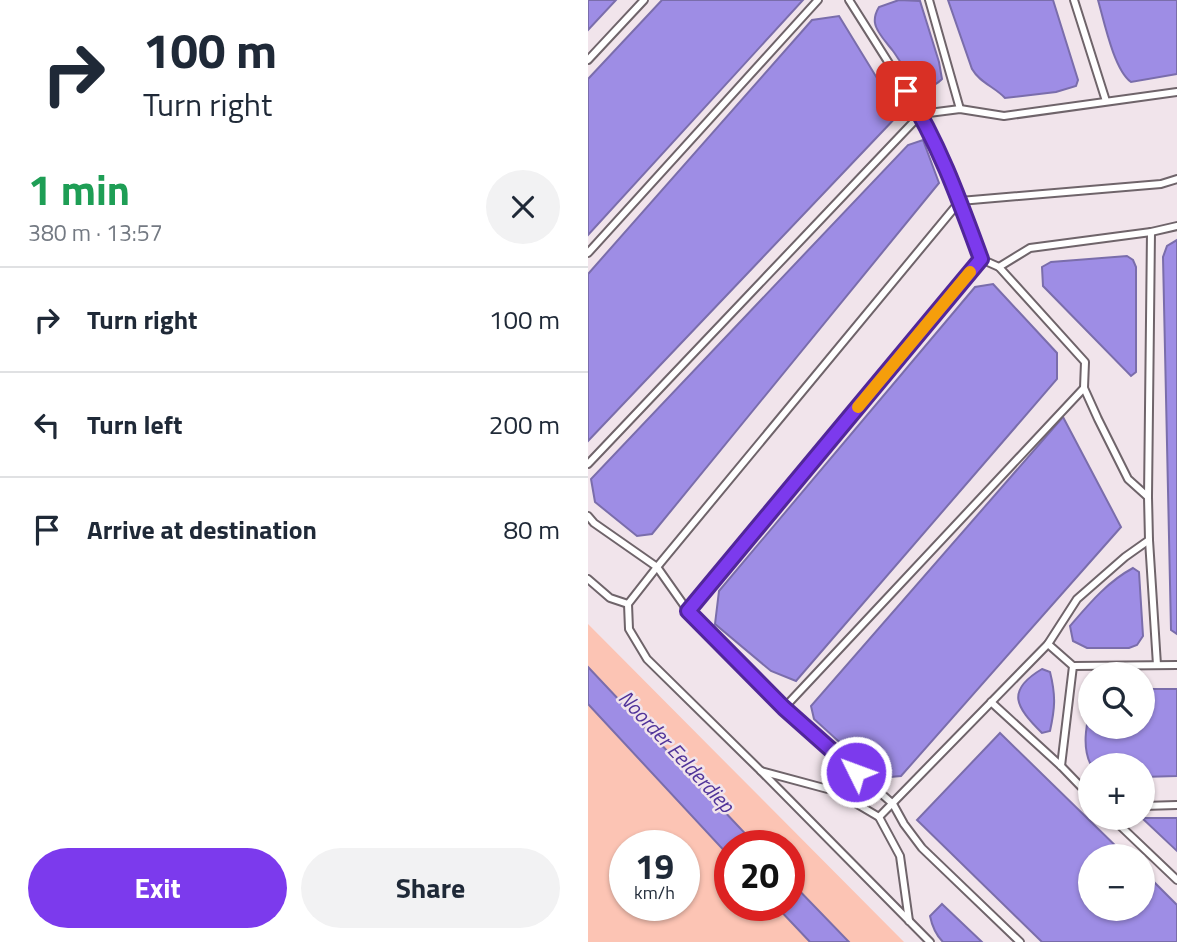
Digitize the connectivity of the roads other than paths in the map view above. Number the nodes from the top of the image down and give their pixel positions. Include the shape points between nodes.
1 (644, 0) edge
2 (818, 0) edge
3 (849, 0) edge
4 (929, 0) edge
5 (1074, 0) edge
6 (588, 60) edge
7 (1177, 92) edge
8 (1106, 101) junction
9 (960, 109) junction
10 (921, 114) junction
11 (1177, 179) edge
12 (960, 201) junction
13 (1177, 226) edge
14 (1151, 232) junction
15 (588, 253) edge
16 (981, 259) junction
17 (999, 267) junction
18 (1084, 388) junction
19 (588, 464) edge
20 (1148, 498) junction
21 (588, 516) edge
22 (1149, 540) junction
23 (657, 567) junction
24 (588, 579) edge
25 (628, 604) junction
26 (688, 611) junction
27 (1048, 643) junction
28 (1157, 665) junction
29 (1177, 665) edge
30 (1073, 666) junction
31 (991, 702) junction
32 (784, 708) junction
33 (1061, 766) junction
34 (761, 771) junction
35 (1078, 784) edge
36 (892, 804) junction
37 (1177, 805) edge
38 (1155, 806) edge
39 (879, 817) junction
40 (1125, 830) edge
41 (1177, 880) edge
42 (909, 922) junction
43 (930, 942) edge
44 (1020, 942) edge

1 - 6 lane
2 - 15 lane
3 - 10 lane
4 - 9 lane
5 - 8 lane
7 - 8 lane
8 - 9 lane via 1004,116
9 - 10 lane
10 - 12 lane
10 - 19 lane
11 - 12 lane
12 - 16 lane
12 - 23 lane
13 - 14 lane
14 - 17 lane via 1030,248
14 - 20 lane
16 - 17 lane
16 - 26 lane
17 - 18 lane via 1086,362
18 - 20 lane via 1128,479
18 - 32 lane
20 - 22 lane
21 - 23 lane
22 - 27 lane via 1077,598
22 - 28 lane
23 - 25 lane
23 - 26 lane
24 - 25 lane via 610,598
25 - 34 lane via 629,629 647,659
26 - 32 lane
27 - 30 lane
27 - 31 lane
28 - 29 lane
28 - 30 lane
30 - 33 lane
31 - 33 lane
31 - 36 lane
32 - 36 lane
33 - 35 lane
34 - 39 lane via 835,791
34 - 42 lane
36 - 39 lane
36 - 44 lane via 922,848
37 - 38 lane
39 - 42 lane via 900,856
40 - 41 lane
42 - 43 lane

